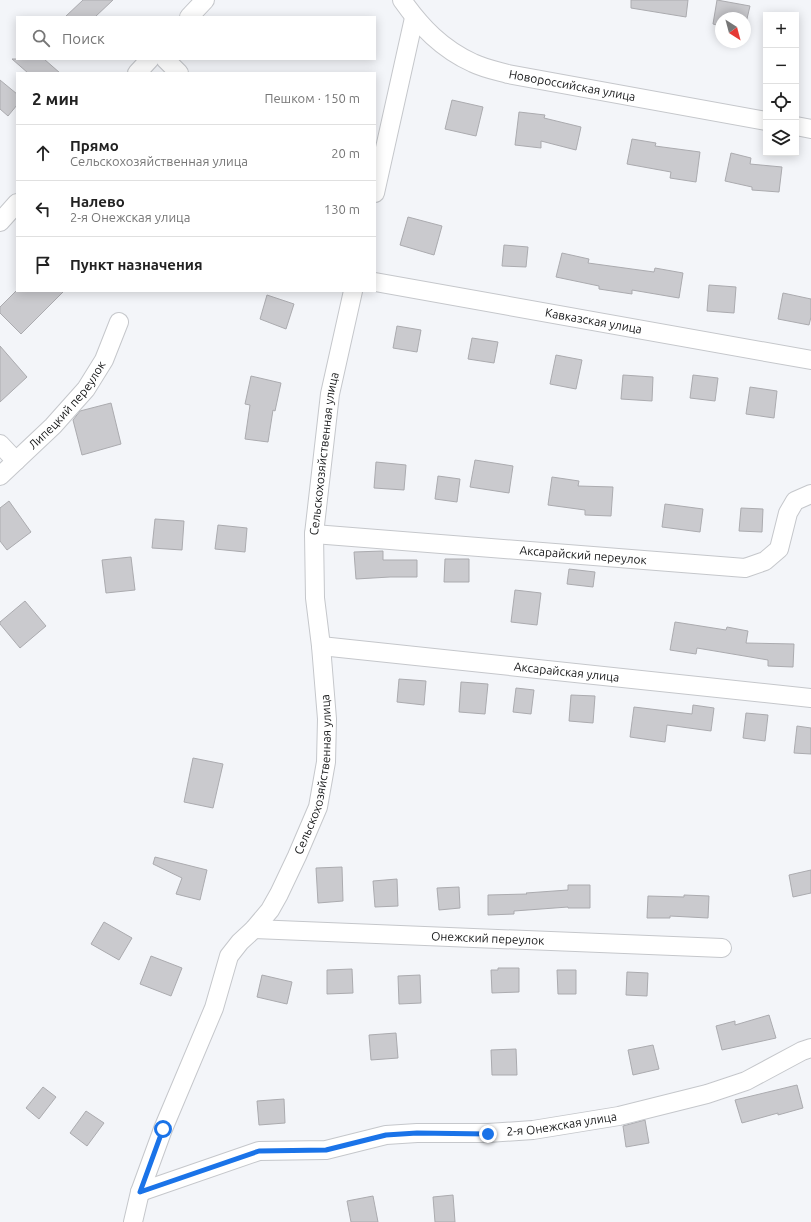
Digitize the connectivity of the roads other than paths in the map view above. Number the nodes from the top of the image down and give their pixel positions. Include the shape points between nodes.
1 (204, 0) edge
2 (402, 0) edge
3 (190, 16) edge
4 (414, 18) junction
5 (149, 60) edge
6 (166, 60) edge
7 (138, 72) edge
8 (178, 72) edge
9 (763, 120) edge
10 (799, 127) edge
11 (811, 129) edge
12 (380, 144) edge
13 (376, 183) edge
14 (16, 204) edge
15 (0, 222) edge
16 (376, 282) edge
17 (353, 292) edge
18 (119, 322) dead end
19 (811, 360) edge
20 (0, 444) edge
21 (16, 461) junction
22 (0, 476) edge
23 (811, 494) edge
24 (314, 534) junction
25 (321, 646) junction
26 (811, 698) edge
27 (254, 929) junction
28 (722, 948) dead end
29 (811, 1048) edge
30 (140, 1192) junction
31 (133, 1222) edge

1 - 3 street
2 - 4 street, Новороссийская улица
4 - 9 street, Новороссийская улица via 447,49 474,64 501,72
4 - 12 street
5 - 7 street
6 - 8 street
10 - 11 street
12 - 13 street
14 - 15 street
16 - 19 street, Кавказская улица
17 - 24 street, Сельскохозяйственная улица via 330,394
18 - 21 street, Липецкий переулок via 104,360 86,389 53,426
20 - 21 street
21 - 22 street, Липецкий переулок
23 - 24 street, Аксарайский переулок via 795,501 788,513 779,549 765,560 745,568
24 - 25 street, Сельскохозяйственная улица via 315,598
25 - 26 street, Аксарайская улица
25 - 27 street, Сельскохозяйственная улица via 327,719 326,762 318,807 280,894
27 - 28 street, Онежский переулок
27 - 30 street, Сельскохозяйственная улица via 229,956 214,1008 163,1129
29 - 30 street, 2-я Онежская улица via 779,1062 746,1081 707,1094 619,1116 533,1130 488,1134 386,1135 326,1150 259,1151
30 - 31 street, Сельскохозяйственная улица

